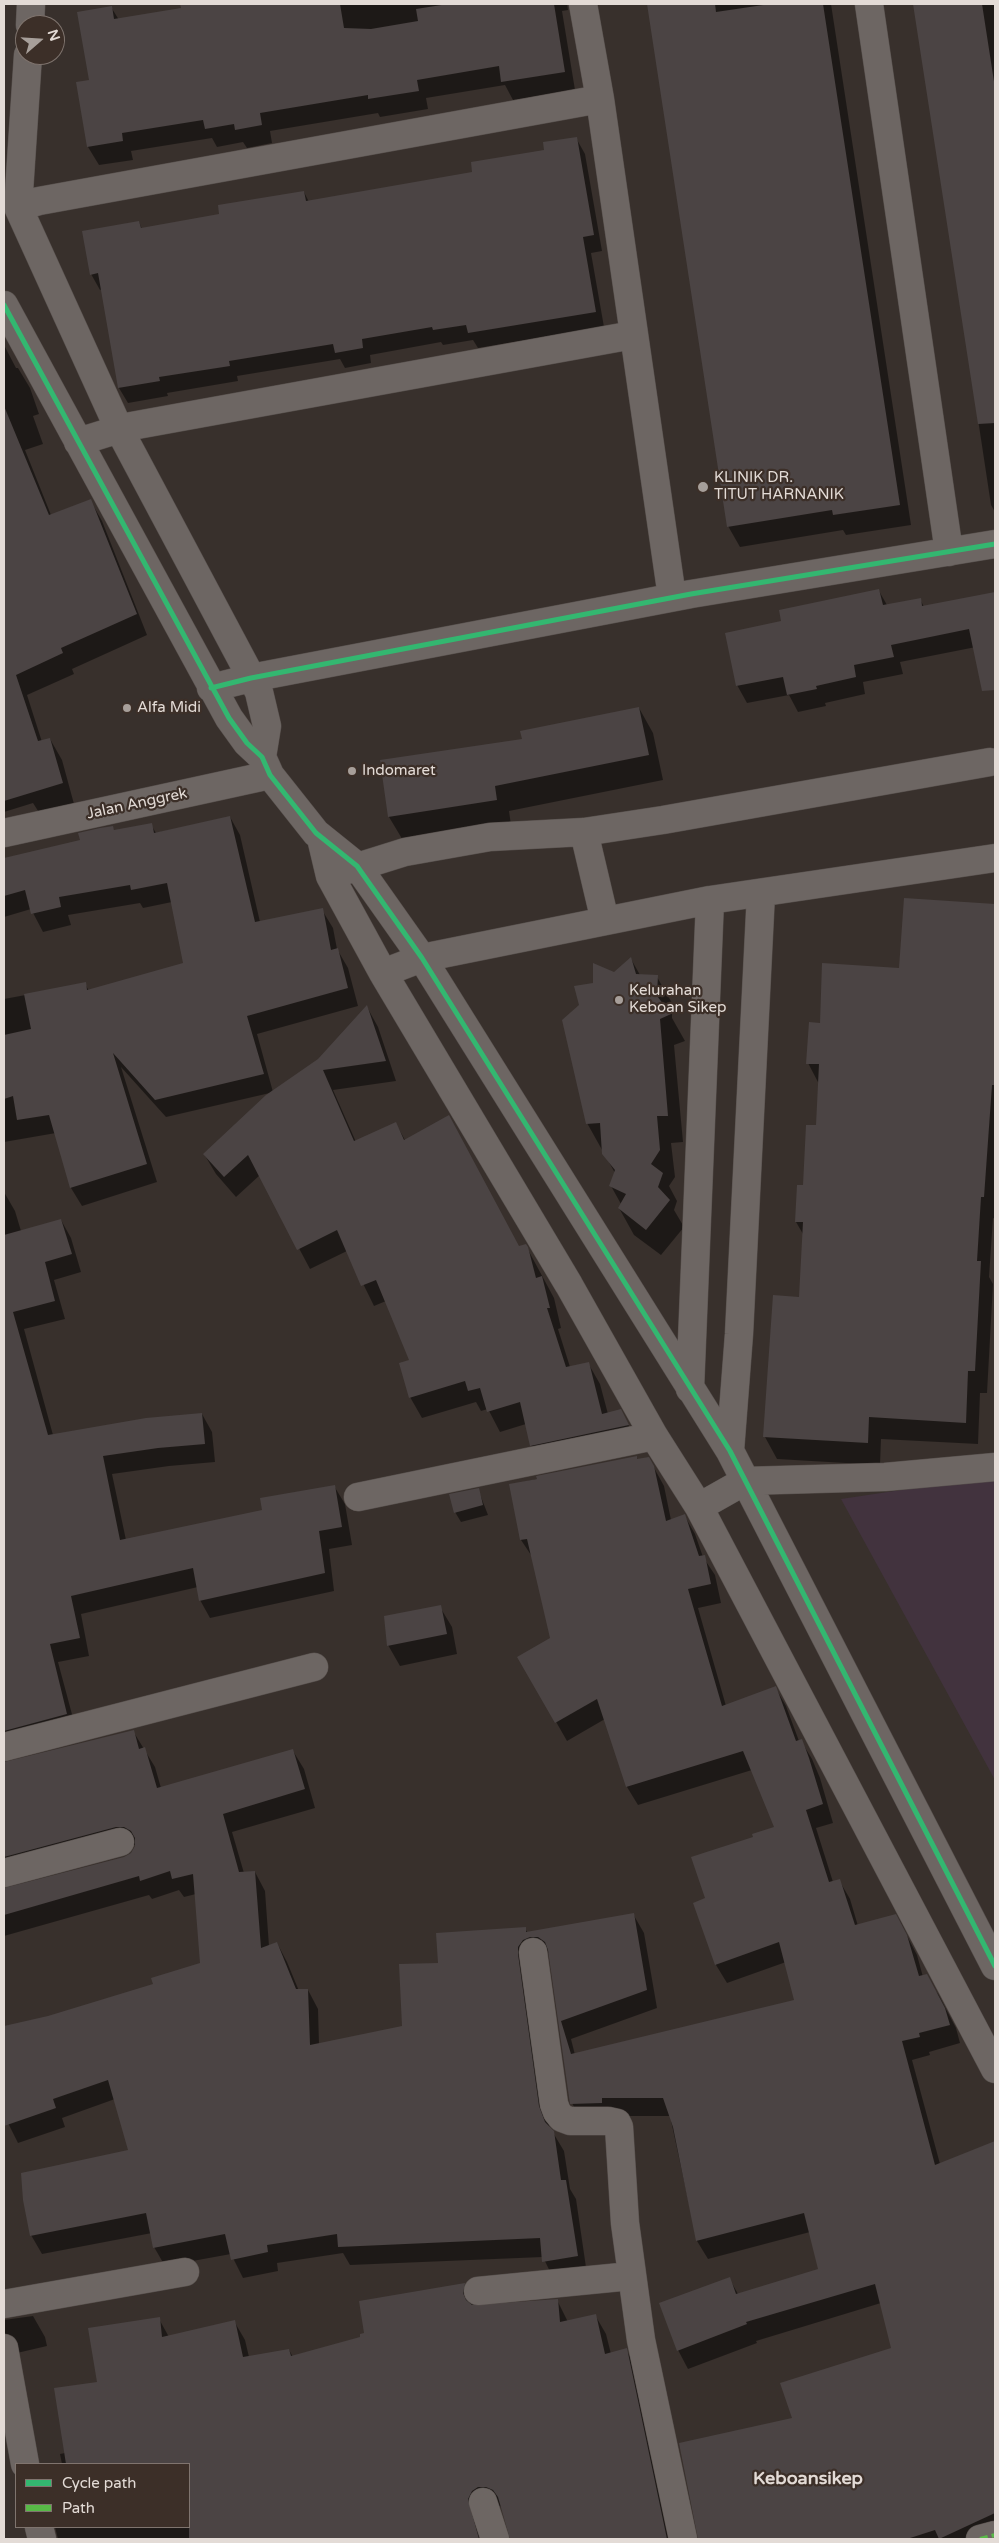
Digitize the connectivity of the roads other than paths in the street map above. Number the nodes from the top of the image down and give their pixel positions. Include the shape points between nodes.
1 (583, 4) edge
2 (869, 4) edge
3 (27, 65) edge
4 (600, 99) junction
5 (18, 207) junction
6 (4, 305) edge
7 (633, 335) junction
8 (119, 429) junction
9 (78, 442) junction
10 (995, 544) edge
11 (949, 552) junction
12 (672, 598) junction
13 (251, 678) junction
14 (211, 688) junction
15 (990, 762) dead end
16 (266, 766) junction
17 (4, 832) edge
18 (584, 832) junction
19 (321, 838) junction
20 (995, 858) edge
21 (357, 866) junction
22 (330, 876) junction
23 (761, 892) junction
24 (710, 900) junction
25 (605, 921) junction
26 (422, 958) junction
27 (383, 973) junction
28 (690, 1389) junction
29 (654, 1436) junction
30 (730, 1451) junction
31 (995, 1467) edge
32 (745, 1481) junction
33 (358, 1498) dead end
34 (699, 1506) junction
35 (314, 1667) dead end
36 (4, 1747) edge
37 (120, 1842) dead end
38 (4, 1873) edge
39 (533, 1952) dead end
40 (995, 1966) edge
41 (995, 2069) edge
42 (186, 2272) dead end
43 (631, 2276) junction
44 (478, 2291) dead end
45 (4, 2304) edge
46 (4, 2348) edge
47 (9, 2418) edge
48 (25, 2463) edge
49 (483, 2502) dead end
50 (995, 2535) edge
51 (495, 2539) edge
52 (683, 2539) edge
53 (980, 2539) edge

1 - 4 street
2 - 11 street
3 - 5 street
4 - 5 street
4 - 7 street
5 - 8 street
6 - 9 street
7 - 8 street
7 - 12 street
8 - 9 street
8 - 13 street
9 - 14 street
10 - 11 street
11 - 12 street
12 - 13 street
13 - 14 street
13 - 16 street via 262,701 267,726
14 - 16 street
15 - 18 street
16 - 17 street, Jalan Anggrek
16 - 19 street
18 - 21 street via 490,836 405,852
18 - 25 street
19 - 21 street
19 - 22 street
20 - 23 street
21 - 22 street
21 - 26 street
22 - 27 street
23 - 24 street
23 - 30 street via 739,1334
24 - 25 street
24 - 28 street
25 - 26 street
26 - 27 street
26 - 28 street
27 - 29 street
28 - 30 street
29 - 33 street
29 - 34 street
30 - 32 street
31 - 32 street via 886,1477
32 - 34 street
32 - 40 street
34 - 41 street
35 - 36 street
37 - 38 street
39 - 43 street via 557,2112 570,2122 608,2121 617,2123 619,2127
42 - 45 street
43 - 44 street
43 - 52 street via 642,2350
46 - 47 street
47 - 48 street
49 - 51 street
50 - 53 street

